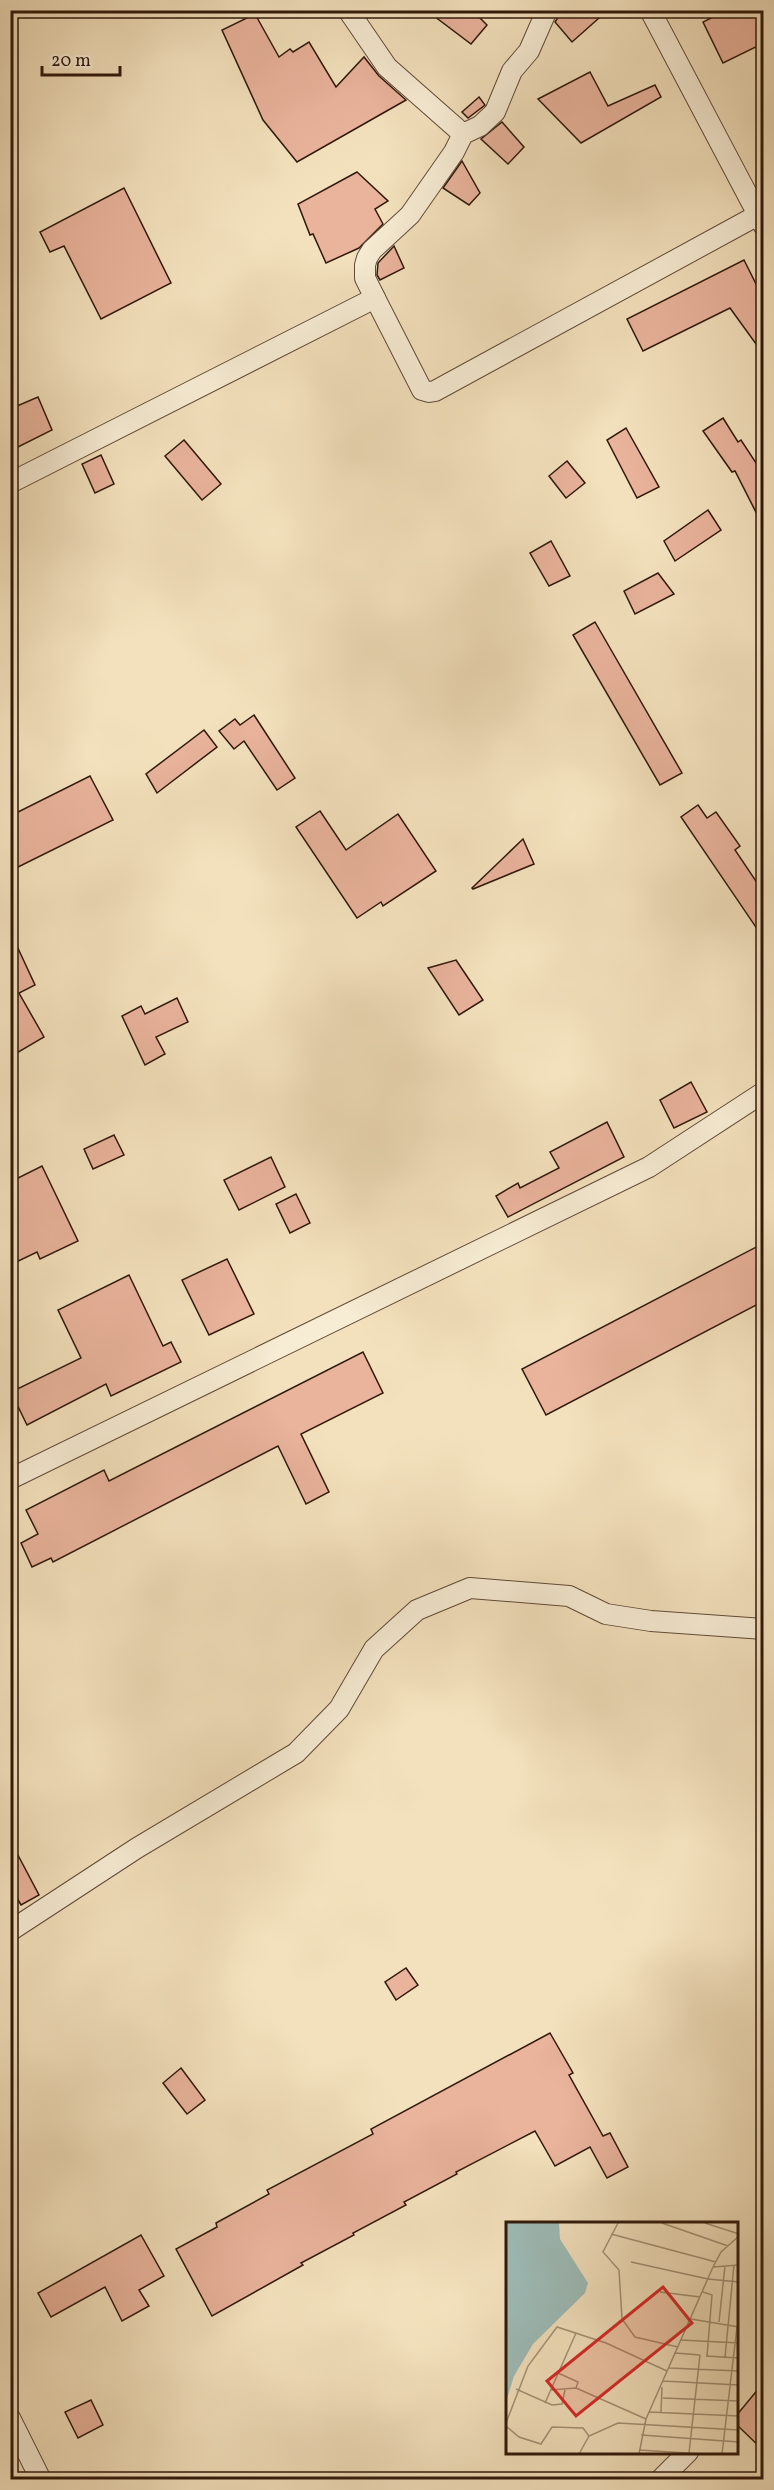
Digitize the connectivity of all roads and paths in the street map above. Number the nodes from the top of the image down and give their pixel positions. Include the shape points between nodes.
1 (348, 10) edge
2 (547, 10) edge
3 (650, 10) edge
4 (463, 134) junction
5 (761, 221) edge
6 (375, 298) junction
7 (10, 483) edge
8 (764, 1092) edge
9 (10, 1479) edge
10 (764, 1629) edge
11 (10, 1931) edge
12 (10, 2418) edge
13 (686, 2454) edge
14 (41, 2480) edge
15 (660, 2480) edge

1 - 4 street via 387,67
2 - 4 street via 529,51 512,71 495,112 480,126
3 - 5 street
4 - 6 street via 410,215 367,258 364,272
5 - 6 street via 429,392 422,390
6 - 7 street
8 - 9 street via 649,1167
10 - 11 street via 651,1621 606,1614 569,1596 470,1588 417,1610 374,1649 339,1709 296,1753 136,1848
12 - 14 street
13 - 15 street

